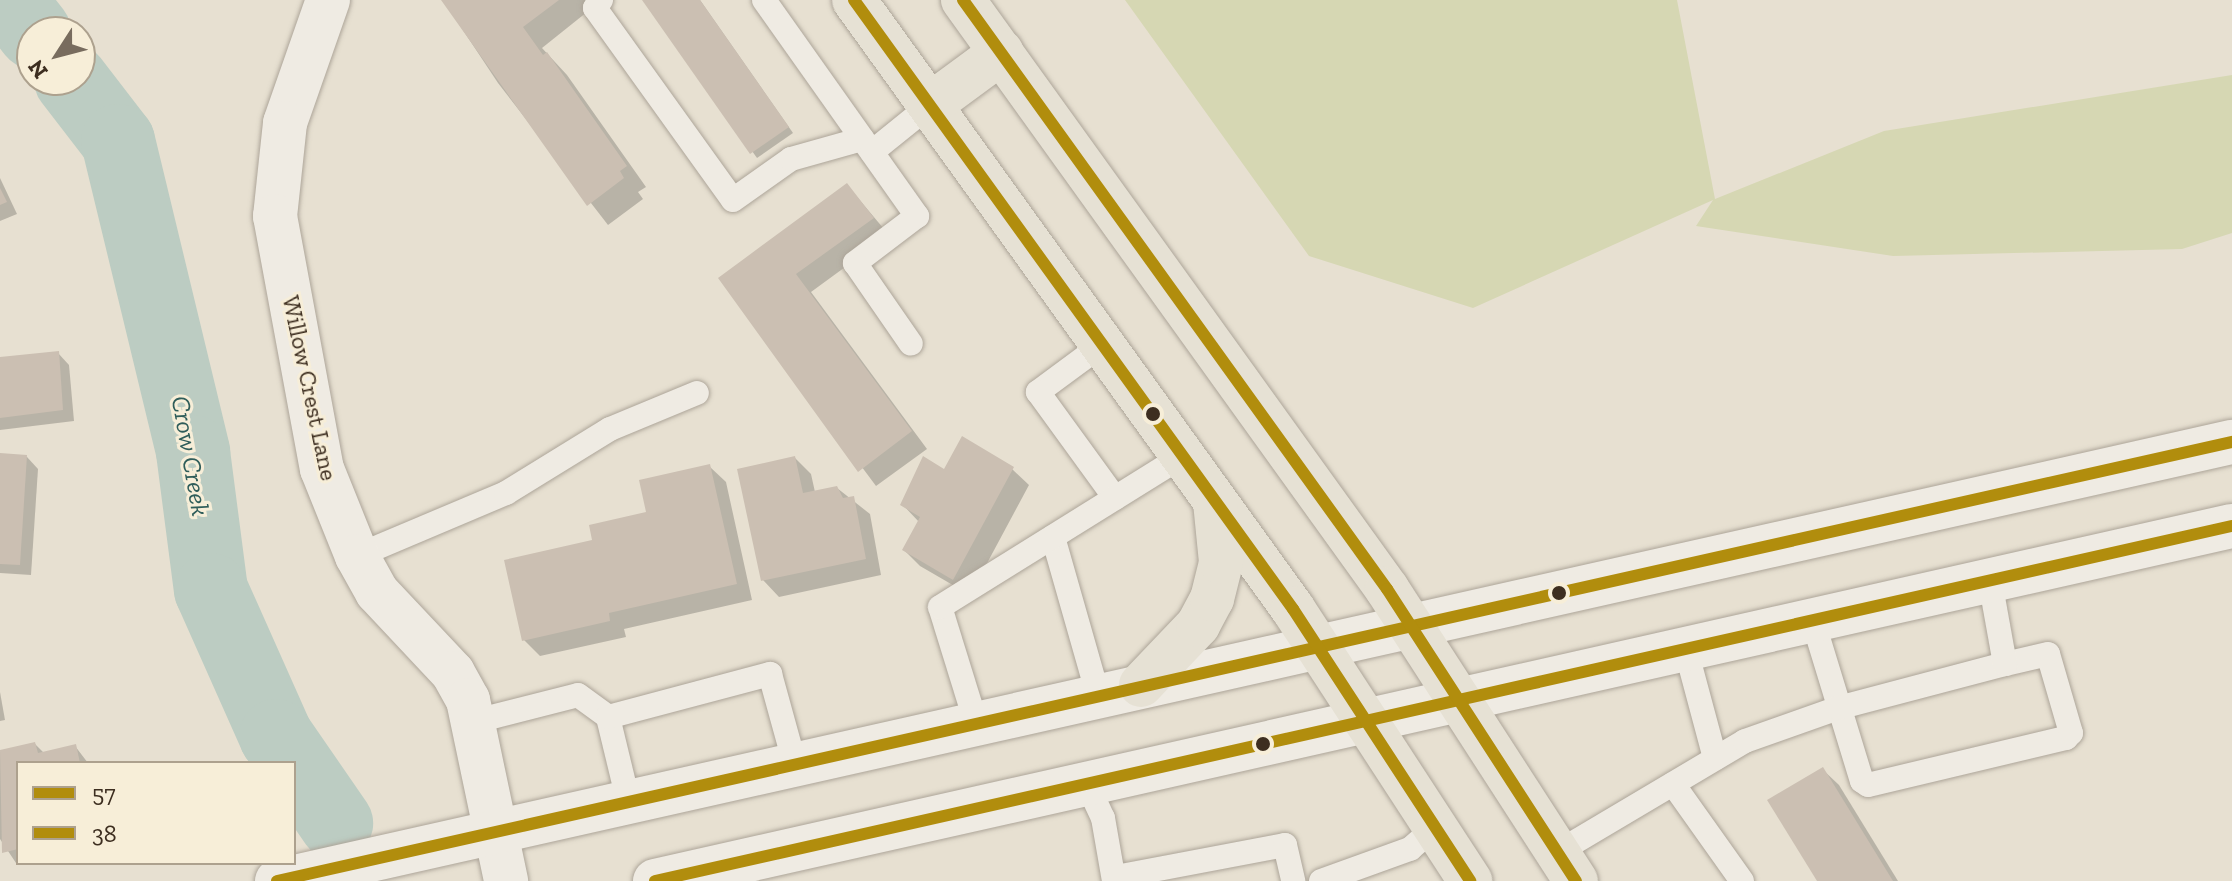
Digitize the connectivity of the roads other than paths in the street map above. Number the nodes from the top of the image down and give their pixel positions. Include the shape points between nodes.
1 (328, 0) edge
2 (601, 0) edge
3 (764, 0) edge
4 (854, 0) edge
5 (963, 0) edge
6 (1002, 52) junction
7 (930, 105) junction
8 (867, 145) junction
9 (911, 344) dead end
10 (1103, 344) junction
11 (697, 393) dead end
12 (2232, 442) edge
13 (1183, 456) junction
14 (1115, 498) junction
15 (1215, 500) junction
16 (2232, 526) edge
17 (1053, 537) junction
18 (357, 556) junction
19 (1990, 581) junction
20 (1813, 621) junction
21 (1411, 626) junction
22 (1320, 647) junction
23 (1686, 650) junction
24 (2005, 664) junction
25 (1141, 685) junction
26 (1098, 695) junction
27 (1459, 697) junction
28 (1838, 708) junction
29 (608, 717) junction
30 (1368, 718) junction
31 (476, 721) junction
32 (976, 723) junction
33 (1715, 758) junction
34 (795, 765) junction
35 (1673, 784) junction
36 (1088, 786) junction
37 (629, 804) junction
38 (1436, 826) junction
39 (498, 834) junction
40 (1567, 866) edge
41 (1115, 879) edge
42 (277, 881) edge
43 (506, 881) edge
44 (655, 881) edge
45 (1293, 881) edge
46 (1321, 881) edge
47 (1470, 881) edge
48 (1742, 881) edge

1 - 18 main road, Willow Crest Lane via 285,123 275,216 322,469
2 - 8 lane via 595,8 733,200 791,159
3 - 8 lane
4 - 7 main road
5 - 6 main road
6 - 7 main road
6 - 21 main road
7 - 8 lane
7 - 10 main road
8 - 9 lane via 917,216 855,263
10 - 13 main road
10 - 14 lane via 1038,392
11 - 18 lane via 610,429 506,493
12 - 21 main road
13 - 14 lane
13 - 15 main road
14 - 17 lane
15 - 22 main road
15 - 25 main road via 1221,562 1212,599 1198,625
16 - 19 main road
17 - 26 lane
17 - 32 lane via 940,607
18 - 31 main road, Willow Crest Lane via 377,592 453,673
19 - 20 main road
19 - 24 lane
20 - 23 main road
20 - 28 lane
21 - 22 main road
21 - 27 main road
22 - 25 main road
22 - 30 main road
23 - 27 main road
23 - 33 lane
24 - 28 lane
24 - 28 lane via 2048,654 2071,733 2066,738 1868,785 1862,781
25 - 26 main road
26 - 32 main road
27 - 30 main road
27 - 40 main road
28 - 33 lane via 1745,741
29 - 31 lane via 578,695
29 - 34 lane via 770,674
29 - 37 lane
30 - 36 main road
30 - 38 main road
31 - 39 main road, Willow Crest Lane
32 - 34 main road
33 - 35 lane
34 - 37 main road
35 - 40 lane
35 - 48 lane
36 - 41 lane via 1103,818
36 - 44 main road
37 - 39 main road
38 - 46 lane via 1410,849
38 - 47 main road
39 - 42 main road
39 - 43 main road, Willow Crest Lane
41 - 45 lane via 1285,845

